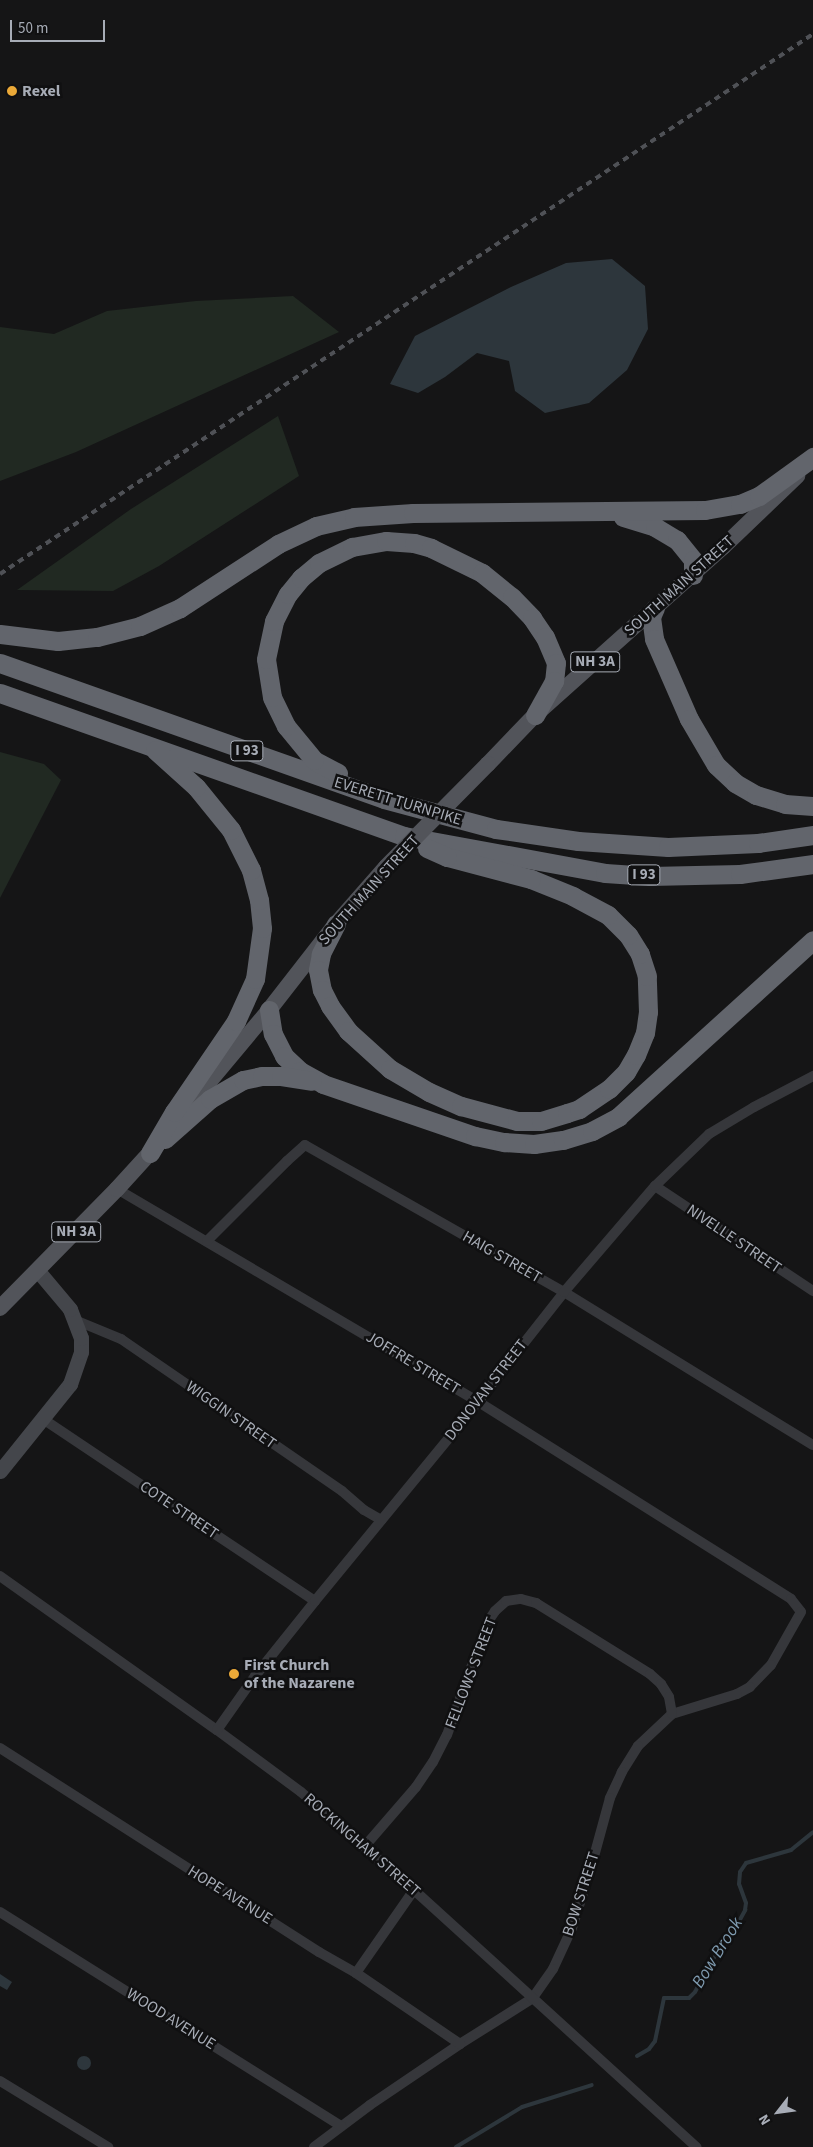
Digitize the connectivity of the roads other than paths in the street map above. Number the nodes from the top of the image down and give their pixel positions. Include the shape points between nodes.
1 (813, 457) edge
2 (813, 461) edge
3 (600, 511) junction
4 (692, 575) junction
5 (655, 608) junction
6 (0, 634) edge
7 (0, 663) edge
8 (0, 693) edge
9 (535, 715) junction
10 (148, 744) junction
11 (813, 806) edge
12 (435, 814) junction
13 (813, 834) edge
14 (404, 836) junction
15 (813, 864) edge
16 (336, 924) junction
17 (813, 940) edge
18 (269, 1010) junction
19 (813, 1076) edge
20 (323, 1084) junction
21 (150, 1153) junction
22 (655, 1186) junction
23 (117, 1189) junction
24 (207, 1241) junction
25 (38, 1271) junction
26 (813, 1291) edge
27 (564, 1292) junction
28 (0, 1308) edge
29 (75, 1320) junction
30 (477, 1401) junction
31 (43, 1419) junction
32 (813, 1445) edge
33 (0, 1471) edge
34 (381, 1520) junction
35 (0, 1576) edge
36 (315, 1601) junction
37 (801, 1612) joint
38 (672, 1714) junction
39 (217, 1730) junction
40 (0, 1748) edge
41 (365, 1846) junction
42 (414, 1890) junction
43 (0, 1912) edge
44 (356, 1973) junction
45 (533, 1998) junction
46 (460, 2044) junction
47 (0, 2081) edge
48 (341, 2126) junction
49 (108, 2147) edge
50 (314, 2147) edge
51 (696, 2147) edge

1 - 3 highway via 770,489 740,504 705,510
2 - 4 main road, SOUTH MAIN STREET / NH 3A
3 - 4 highway via 635,520 669,535 690,554
3 - 6 highway via 414,513 354,518 316,526 278,544 180,608 140,626 98,637 58,641
4 - 5 main road, SOUTH MAIN STREET / NH 3A
5 - 9 main road, SOUTH MAIN STREET / NH 3A
5 - 11 highway via 651,624 654,639 689,719 716,765 735,783 756,795 785,804
7 - 12 highway, EVERETT TURNPIKE / I 93 via 384,799
8 - 10 highway, EVERETT TURNPIKE / I 93
9 - 12 highway via 554,681 554,653 523,608 491,579 473,568 414,542 380,541 336,553 302,578 288,594 274,621 268,647 268,684 280,717 305,751 324,767 416,801
9 - 16 main road, SOUTH MAIN STREET / NH 3A, bridge via 386,867
10 - 14 highway, EVERETT TURNPIKE / I 93
10 - 21 highway via 196,787 231,830 251,870 262,928 255,979 236,1021
12 - 13 highway, EVERETT TURNPIKE / I 93 via 538,836 668,847 758,843
14 - 15 highway, EVERETT TURNPIKE / I 93 via 605,873 650,876 740,874
14 - 16 highway via 447,857 531,879 559,890 601,910 623,929 640,954 649,994 645,1033 626,1072 590,1102 541,1121 517,1121 484,1114 429,1092 390,1069 360,1044 330,1006 322,990 318,970 321,954
16 - 18 main road, SOUTH MAIN STREET / NH 3A
17 - 20 highway via 618,1117 592,1132 534,1144 504,1142 475,1136
18 - 20 highway via 272,1034 284,1056 300,1071
18 - 21 main road, SOUTH MAIN STREET / NH 3A
19 - 22 street, DONOVAN STREET via 709,1134
20 - 21 highway via 281,1076 244,1080 204,1104
21 - 23 main road, SOUTH MAIN STREET / NH 3A
22 - 26 street, NIVELLE STREET
22 - 27 street, DONOVAN STREET
23 - 24 street, JOFFRE STREET
23 - 25 main road, SOUTH MAIN STREET / NH 3A
24 - 27 street, HAIG STREET via 305,1146
24 - 30 street, JOFFRE STREET
25 - 28 main road, SOUTH MAIN STREET / NH 3A
25 - 29 street via 70,1309
27 - 30 street, DONOVAN STREET
27 - 32 street, HAIG STREET
29 - 31 street via 81,1338 77,1369 70,1384
29 - 34 street, WIGGIN STREET via 122,1339
30 - 34 street, DONOVAN STREET
30 - 37 street, JOFFRE STREET via 791,1599
31 - 33 street
31 - 36 street, COTE STREET
34 - 36 street, DONOVAN STREET
35 - 39 street, ROCKINGHAM STREET
36 - 39 street, DONOVAN STREET
37 - 38 street, BOW STREET via 771,1666 750,1687
38 - 41 street, FELLOWS STREET via 669,1697 650,1674 536,1603 521,1598 506,1602 487,1624 447,1736 433,1762 416,1787
38 - 45 street, BOW STREET via 638,1746 622,1772 610,1798 572,1928 553,1969
39 - 41 street, ROCKINGHAM STREET via 301,1792
40 - 44 street, HOPE AVENUE
41 - 42 street, ROCKINGHAM STREET
42 - 44 street
42 - 45 street, ROCKINGHAM STREET
43 - 48 street, WOOD AVENUE
44 - 46 street, HOPE AVENUE
45 - 46 street, BOW STREET
45 - 51 street, ROCKINGHAM STREET
46 - 48 street, BOW STREET
47 - 49 street
48 - 50 street, BOW STREET

